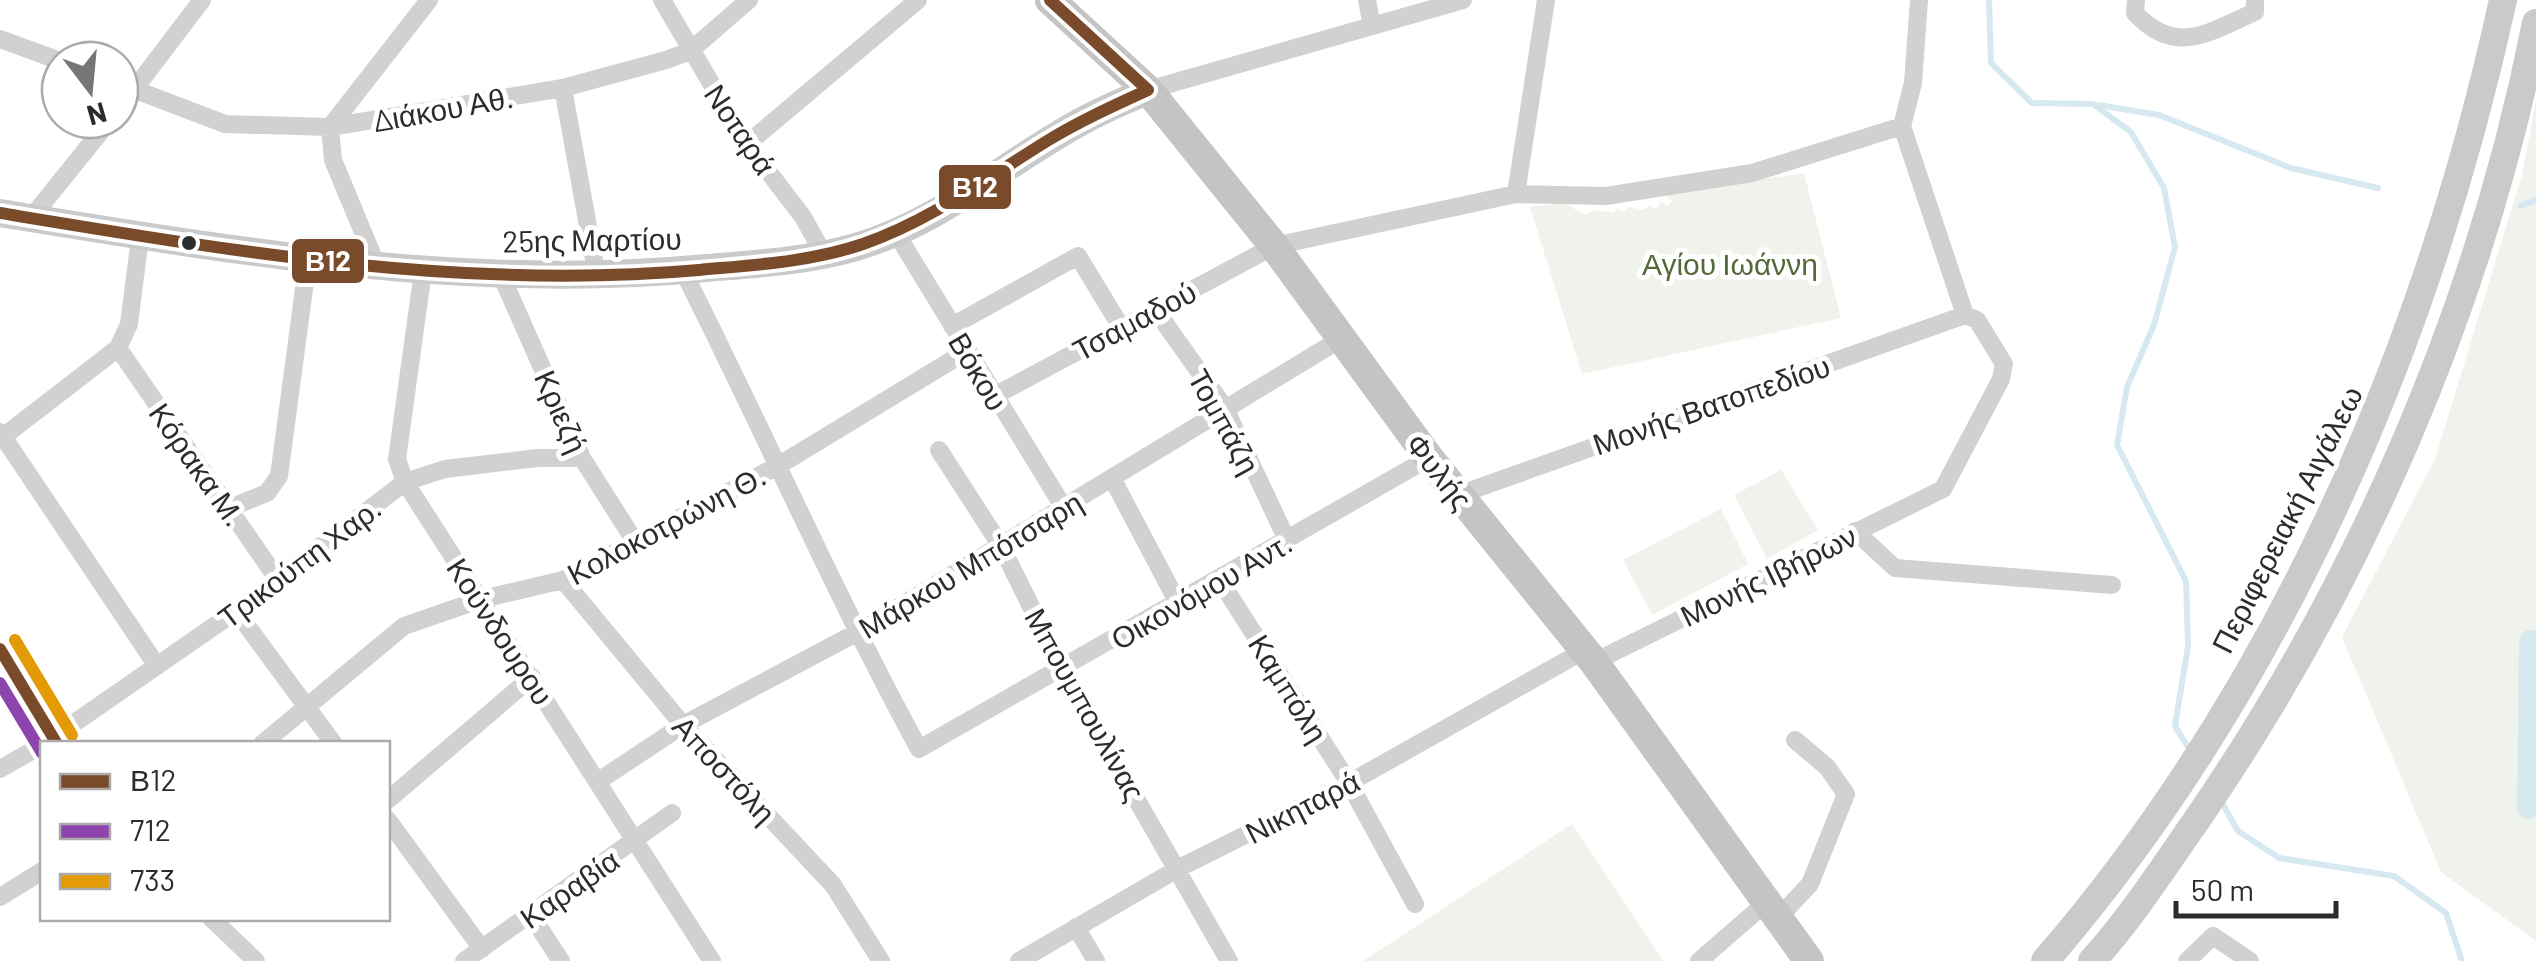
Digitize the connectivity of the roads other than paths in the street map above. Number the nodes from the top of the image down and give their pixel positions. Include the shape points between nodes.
1 (202, 0) edge
2 (662, 0) edge
3 (749, 0) edge
4 (918, 0) edge
5 (1367, 0) edge
6 (1463, 0) edge
7 (1546, 0) edge
8 (1918, 0) edge
9 (2136, 0) edge
10 (2254, 0) edge
11 (2503, 0) edge
12 (420, 3) edge
13 (1064, 3) edge
14 (2536, 23) edge
15 (1372, 26) junction
16 (0, 39) edge
17 (690, 51) junction
18 (40, 54) edge
19 (140, 73) edge
20 (563, 88) junction
21 (1148, 90) junction
22 (140, 92) edge
23 (1902, 126) junction
24 (330, 127) junction
25 (94, 140) edge
26 (747, 144) junction
27 (1516, 194) junction
28 (0, 214) edge
29 (31, 218) junction
30 (896, 233) junction
31 (140, 238) junction
32 (1274, 246) junction
33 (824, 254) junction
34 (308, 259) junction
35 (378, 266) junction
36 (683, 270) junction
37 (423, 271) junction
38 (501, 275) junction
39 (597, 276) junction
40 (1154, 308) junction
41 (1965, 315) junction
42 (952, 326) junction
43 (1121, 326) junction
44 (1339, 340) junction
45 (118, 348) junction
46 (967, 351) junction
47 (994, 396) junction
48 (1225, 408) junction
49 (1, 436) edge
50 (939, 450) dead end
51 (582, 458) junction
52 (1429, 458) junction
53 (780, 464) junction
54 (1112, 478) junction
55 (405, 482) junction
56 (1458, 495) junction
57 (230, 508) junction
58 (1064, 508) junction
59 (1855, 531) junction
60 (634, 540) junction
61 (1287, 540) junction
62 (1001, 546) junction
63 (1219, 579) junction
64 (278, 580) junction
65 (563, 580) junction
66 (2112, 585) dead end
67 (482, 599) junction
68 (1178, 603) junction
69 (236, 610) junction
70 (856, 633) junction
71 (0, 649) edge
72 (1589, 656) junction
73 (157, 666) junction
74 (1063, 671) junction
75 (532, 677) junction
76 (308, 707) junction
77 (683, 726) junction
78 (1796, 740) dead end
79 (48, 741) edge
80 (50, 741) edge
81 (266, 741) edge
82 (332, 741) edge
83 (40, 747) edge
84 (0, 769) edge
85 (597, 782) junction
86 (1349, 783) junction
87 (390, 798) edge
88 (672, 813) dead end
89 (390, 823) edge
90 (634, 842) junction
91 (1178, 868) junction
92 (40, 872) edge
93 (0, 897) edge
94 (1414, 904) dead end
95 (1773, 909) junction
96 (530, 915) junction
97 (221, 922) edge
98 (1076, 927) junction
99 (482, 949) junction
100 (1799, 957) edge
101 (2095, 958) edge
102 (256, 961) edge
103 (464, 961) edge
104 (562, 961) edge
105 (712, 961) edge
106 (881, 961) edge
107 (1020, 961) edge
108 (1096, 961) edge
109 (1229, 961) edge
110 (1699, 961) edge
111 (2045, 961) edge
112 (2187, 961) edge
113 (2250, 961) edge

1 - 19 street
2 - 17 street, Νοταρά
3 - 17 street, Διάκου Αθ.
4 - 26 street
5 - 15 street
6 - 15 street
7 - 27 street
8 - 23 street via 1913,83
9 - 10 street via 2136,13 2154,34 2194,39 2255,12
11 - 111 main road, Περιφερειακή Αιγάλεω via 2459,182 2354,465 2290,593 2188,768
12 - 24 street
13 - 21 main road, Φυλής
14 - 101 main road via 2458,304 2396,463 2324,609 2219,787
15 - 21 street
16 - 18 street
17 - 20 street, Διάκου Αθ.
17 - 26 street, Νοταρά
20 - 24 street, Διάκου Αθ.
20 - 39 street
21 - 30 main road, 25ης Μαρτίου via 1084,120
21 - 32 main road, Φυλής
22 - 24 street, Διάκου Αθ. via 226,124
23 - 27 street via 1752,173 1606,196
23 - 41 street
24 - 35 street via 334,160
25 - 29 street
26 - 33 street, Νοταρά
27 - 32 street
28 - 29 main road, 25ης Μαρτίου
29 - 31 main road, 25ης Μαρτίου
30 - 33 main road, 25ης Μαρτίου
30 - 42 street, Βόκου
31 - 34 main road, 25ης Μαρτίου
31 - 45 street via 129,324
32 - 40 street, Τσαμαδού
32 - 44 main road, Φυλής
33 - 36 main road, 25ης Μαρτίου
34 - 35 main road, 25ης Μαρτίου
34 - 57 street via 280,476 267,492
35 - 37 main road, 25ης Μαρτίου
36 - 39 main road, 25ης Μαρτίου
36 - 53 street
37 - 38 main road, 25ης Μαρτίου
37 - 55 street, Κούνδουρου via 397,458
38 - 39 main road, 25ης Μαρτίου
38 - 51 street, Κριεζή
40 - 43 street, Τσαμαδού
40 - 48 street, Τομπάζη
41 - 56 street, Μονής Βατοπεδίου
41 - 59 street, Μονής Ιβήρων via 1977,320 2004,364 2001,379 1943,490
42 - 43 street via 1078,256
42 - 46 street, Βόκου
43 - 47 street, Τσαμαδού
44 - 48 street, Μάρκου Μπότσαρη
44 - 52 main road, Φυλής
45 - 49 street
45 - 57 street, Κόρακα Μ.
46 - 47 street, Βόκου
46 - 53 street, Κολοκοτρώνη Θ.
47 - 58 street, Βόκου
48 - 54 street, Μάρκου Μπότσαρη
48 - 61 street, Τομπάζη
49 - 73 street
50 - 62 street, Μπουμπουλίνας
51 - 55 street, Τρικούπη Χαρ. via 445,469
51 - 60 street, Κριεζή
52 - 56 main road, Φυλής
52 - 61 street, Οικονόμου Αντ.
53 - 60 street, Κολοκοτρώνη Θ.
53 - 70 street
54 - 58 street, Μάρκου Μπότσαρη
54 - 68 street
55 - 64 street, Τρικούπη Χαρ.
55 - 67 street, Κούνδουρου
56 - 72 main road, Φυλής
57 - 64 street, Κόρακα Μ.
58 - 62 street, Μάρκου Μπότσαρη
59 - 66 street via 1895,568
59 - 72 street, Μονής Ιβήρων
60 - 65 street, Κολοκοτρώνη Θ.
61 - 63 street, Οικονόμου Αντ.
62 - 70 street, Μάρκου Μπότσαρη
62 - 74 street, Μπουμπουλίνας
63 - 68 street, Οικονόμου Αντ.
63 - 86 street, Καμπόλη
64 - 69 street, Τρικούπη Χαρ.
65 - 67 street, Κολοκοτρώνη Θ.
65 - 77 street, Αποστόλη
67 - 75 street, Κούνδουρου
67 - 76 street, Κολοκοτρώνη Θ. via 404,626
68 - 74 street, Οικονόμου Αντ.
69 - 73 street, Τρικούπη Χαρ.
69 - 76 street
70 - 74 street, Οικονόμου Αντ. via 919,749
70 - 77 street, Μάρκου Μπότσαρη
71 - 79 street
72 - 86 street, Νικηταρά
72 - 95 main road, Φυλής
73 - 80 street, Τρικούπη Χαρ.
74 - 91 street, Μπουμπουλίνας
75 - 85 street, Κούνδουρου
75 - 87 street
76 - 81 street, Κολοκοτρώνη Θ.
76 - 82 street
77 - 85 street, Μάρκου Μπότσαρη
77 - 106 street, Αποστόλη via 834,884
78 - 95 street via 1846,794 1810,884
83 - 84 street, Τρικούπη Χαρ.
85 - 90 street, Κούνδουρου
86 - 91 street, Νικηταρά
86 - 94 street, Καμπόλη
88 - 90 street, Καραβία
89 - 99 street
90 - 96 street, Καραβία
90 - 105 street, Κούνδουρου
91 - 98 street, Νικηταρά
91 - 109 street, Μπουμπουλίνας
92 - 93 street
95 - 100 main road, Φυλής
95 - 110 street
96 - 99 street, Καραβία
96 - 104 street
97 - 102 street
98 - 107 street, Νικηταρά
98 - 108 street
99 - 103 street, Καραβία
112 - 113 street via 2213,936

